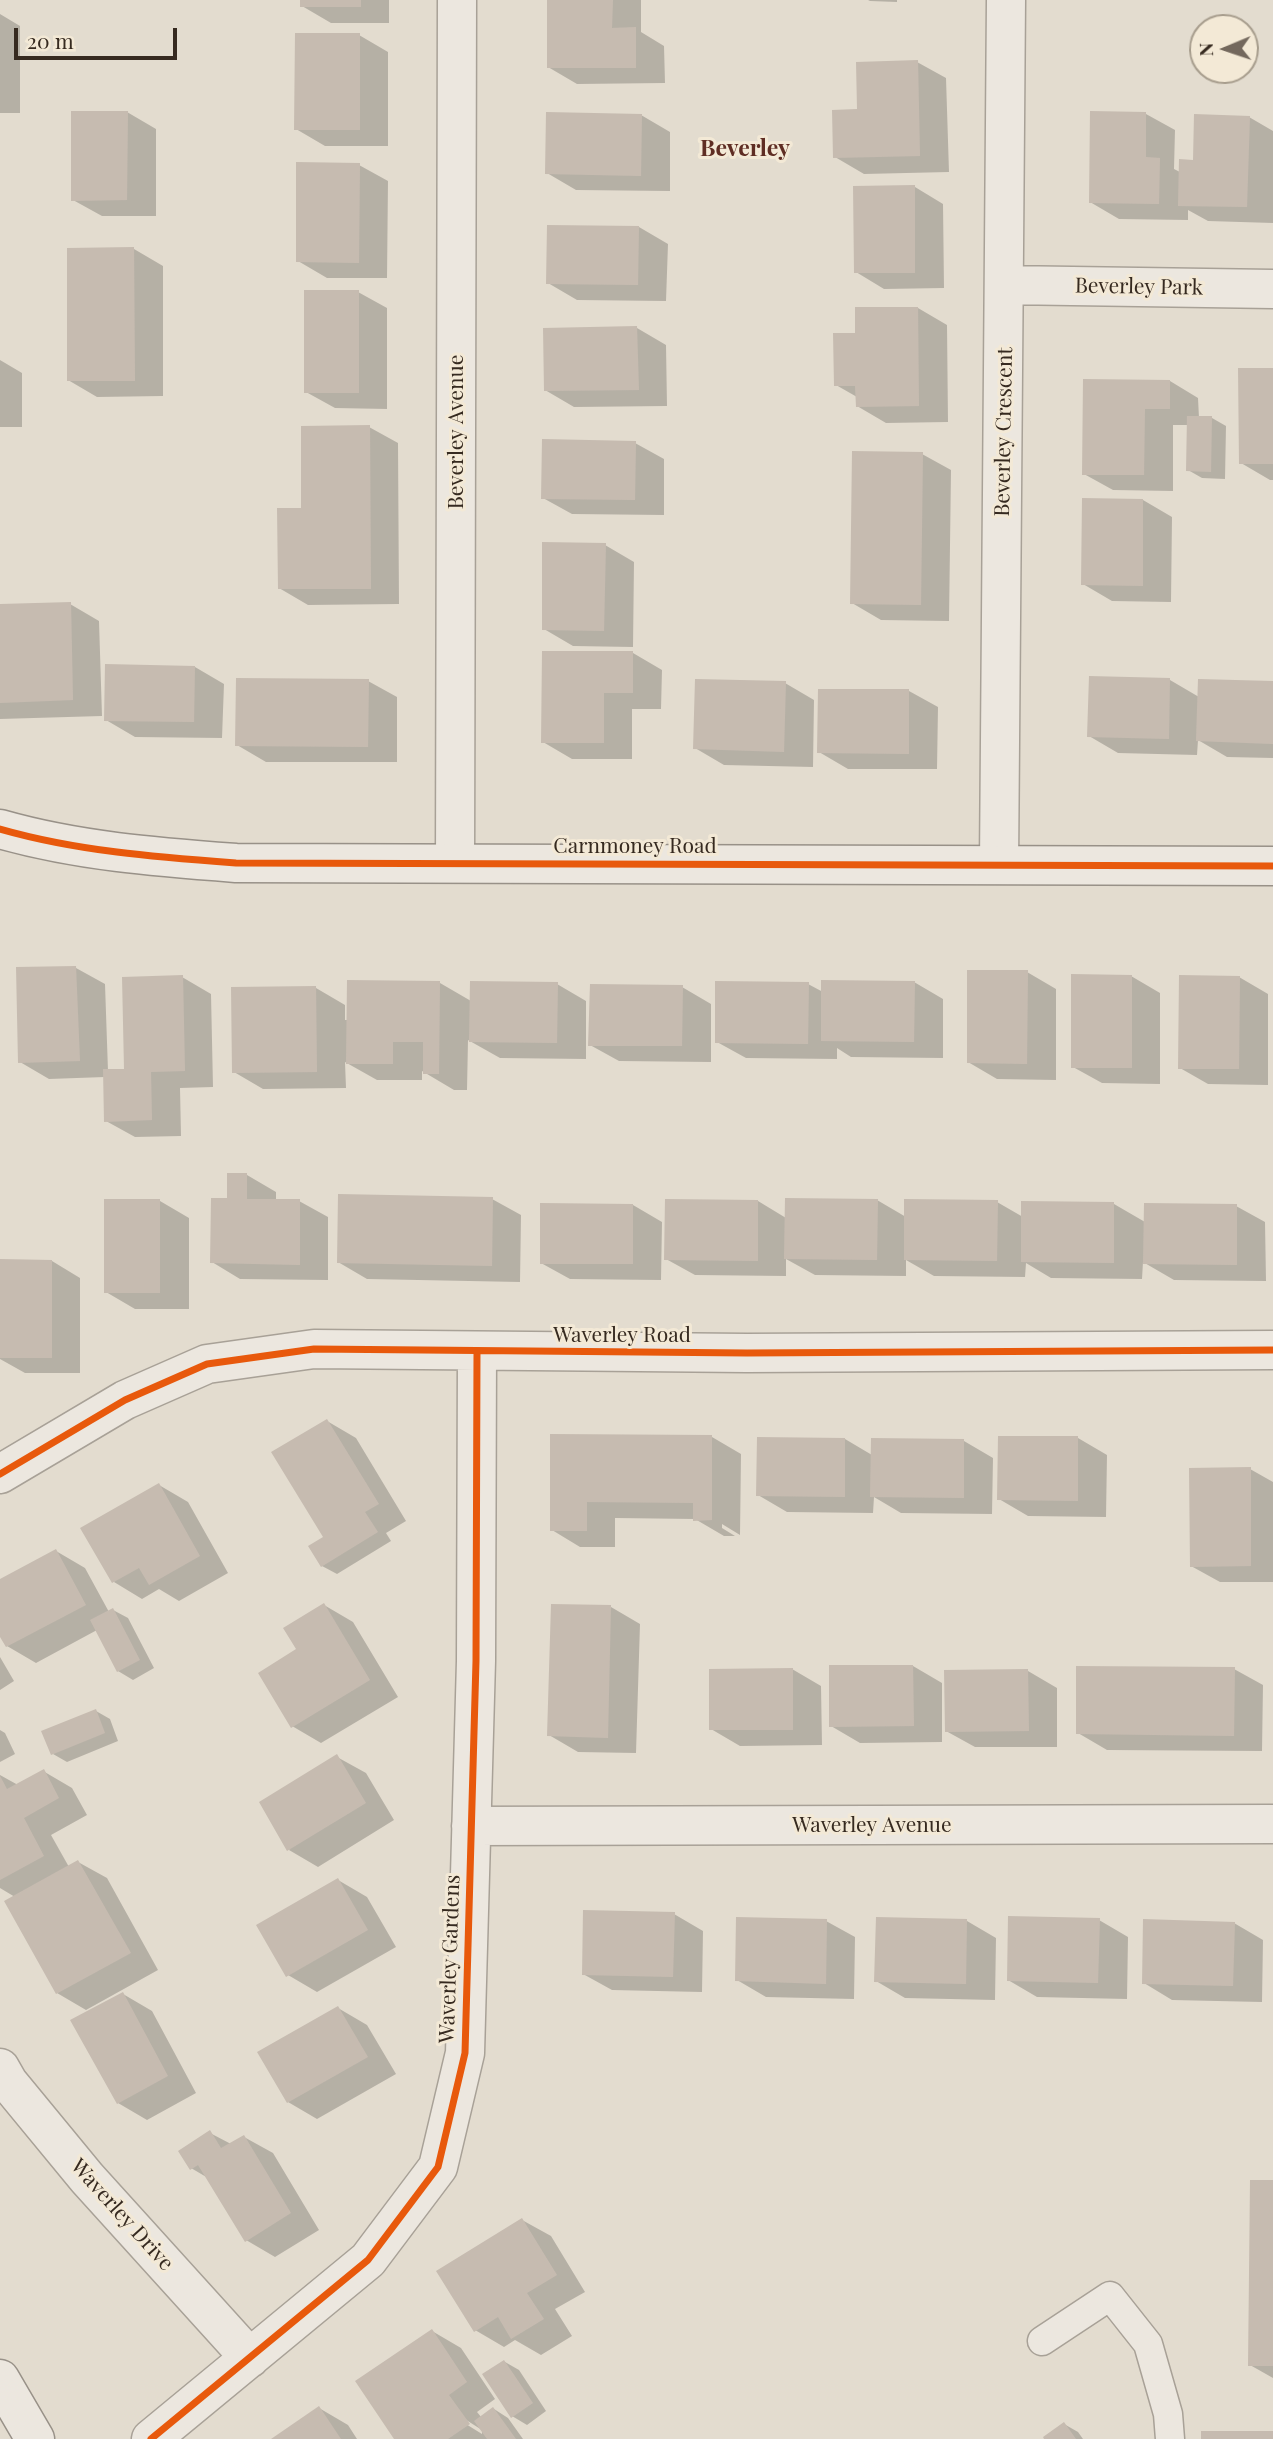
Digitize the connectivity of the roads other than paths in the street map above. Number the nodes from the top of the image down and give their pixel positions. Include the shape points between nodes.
1 (457, 0) edge
2 (1006, 0) edge
3 (1006, 285) junction
4 (1273, 289) edge
5 (0, 829) edge
6 (455, 863) junction
7 (999, 864) junction
8 (1273, 866) edge
9 (1273, 1350) edge
10 (477, 1352) junction
11 (0, 1474) edge
12 (1273, 1824) edge
13 (471, 1826) junction
14 (0, 2068) edge
15 (1042, 2341) dead end
16 (250, 2358) junction
17 (0, 2379) edge
18 (35, 2439) edge
19 (151, 2439) edge
20 (1170, 2439) edge

1 - 6 street, Beverley Avenue
2 - 3 street, Beverley Crescent
3 - 4 street, Beverley Park
3 - 7 street, Beverley Crescent
5 - 6 street, Carnmoney Road via 128,854 195,860
6 - 7 street, Carnmoney Road
7 - 8 street, Carnmoney Road
9 - 10 street, Waverley Road
10 - 11 street, Waverley Road via 314,1349 207,1364 125,1400
10 - 13 street, Waverley Gardens
12 - 13 street, Waverley Avenue
13 - 16 street, Waverley Gardens via 465,2053 438,2167 368,2260
14 - 16 street, Waverley Drive via 87,2178
15 - 20 lane via 1110,2296 1148,2344 1168,2414
16 - 19 street, Waverley Gardens
17 - 18 street

